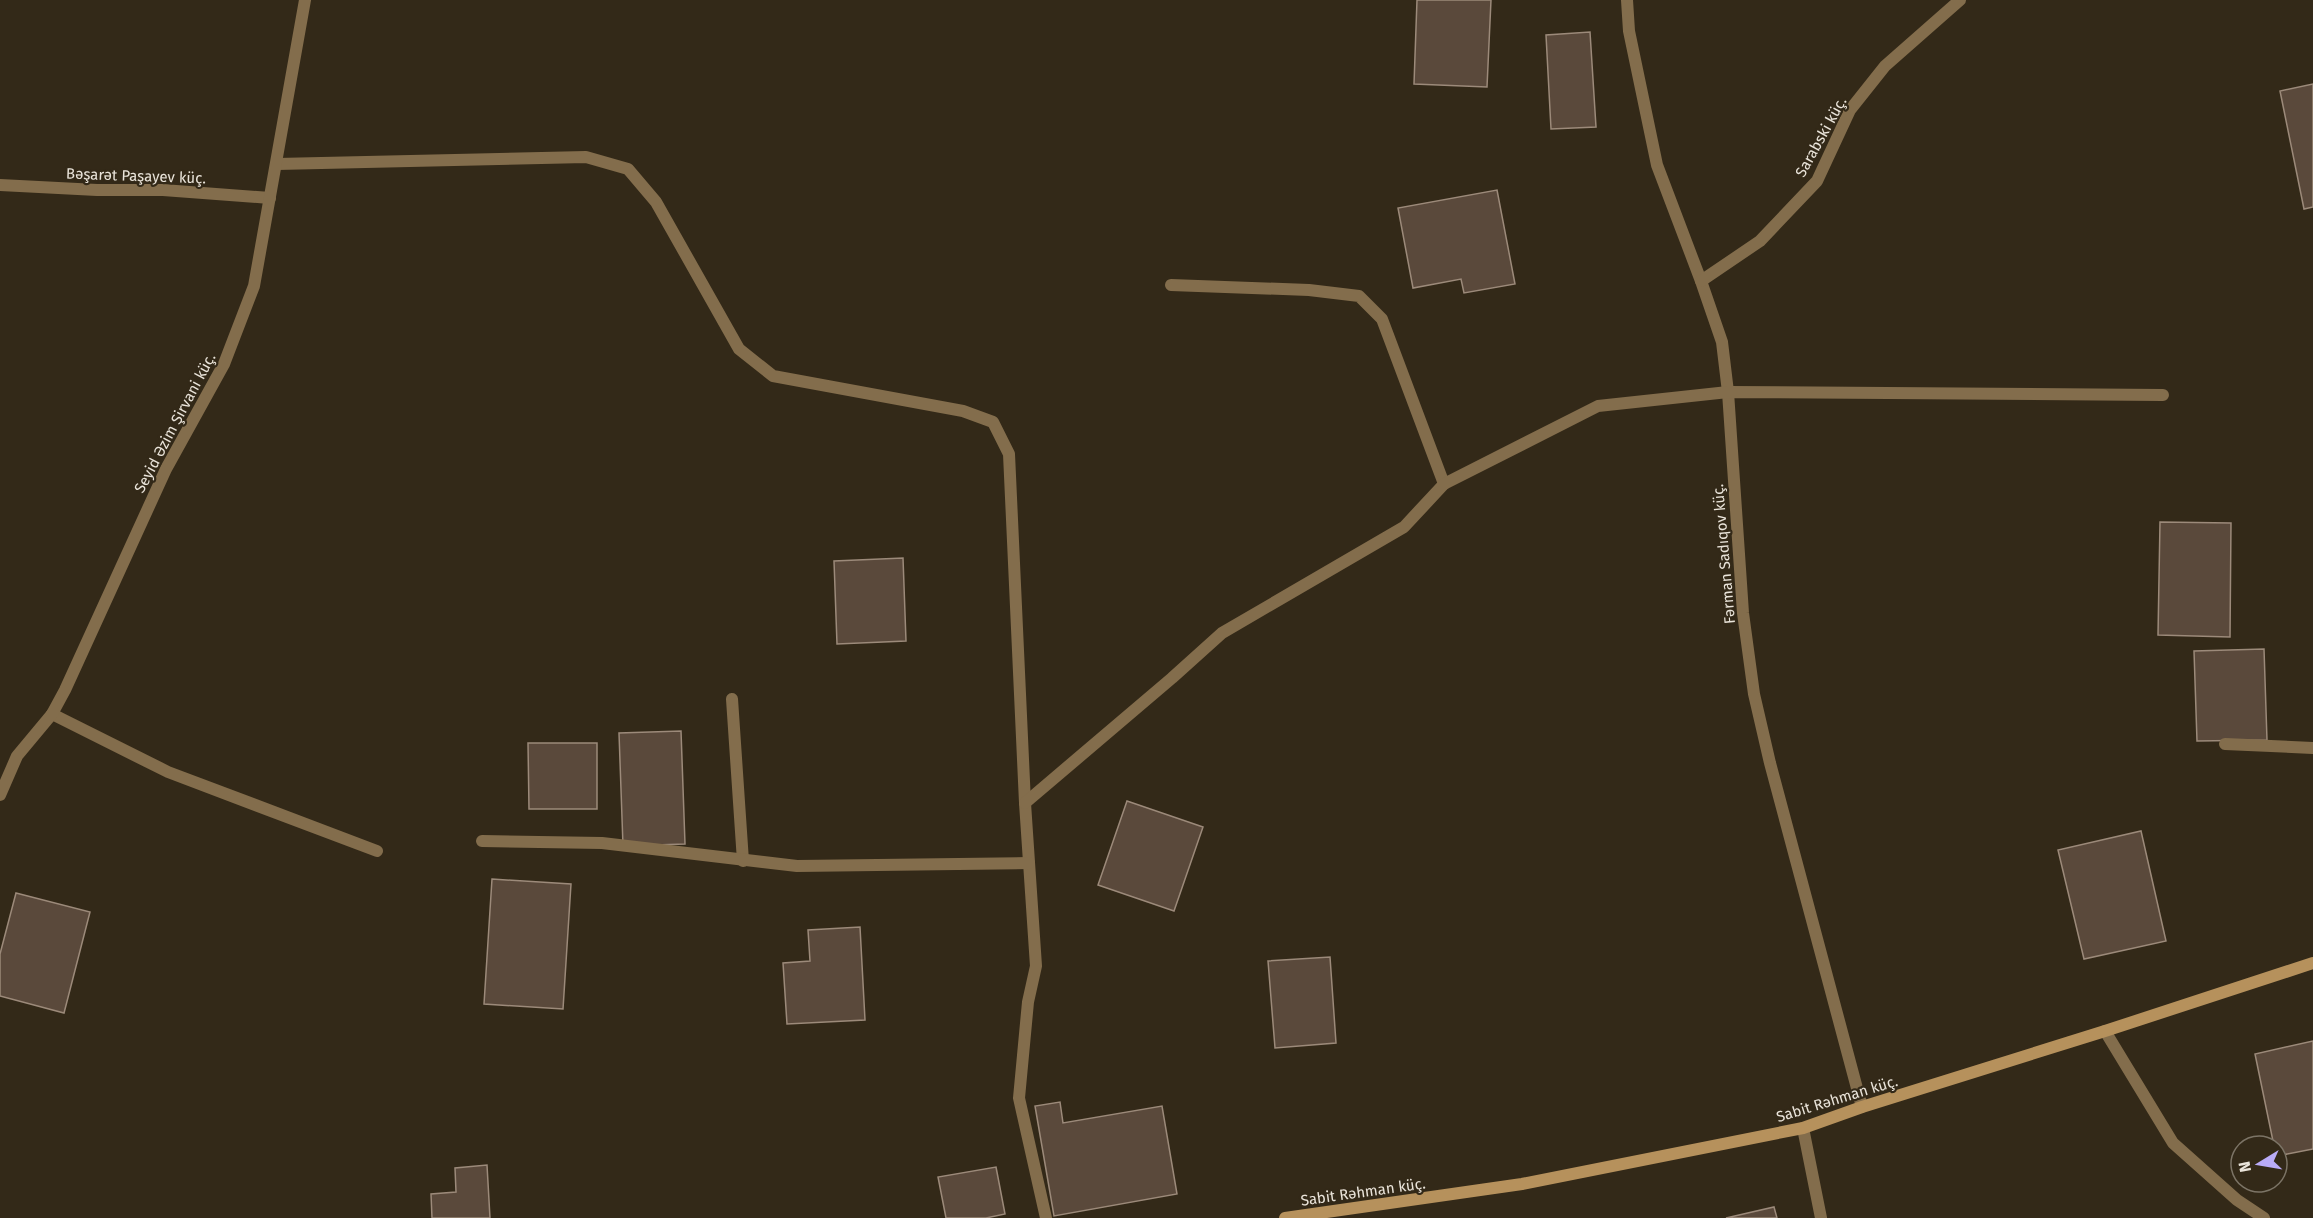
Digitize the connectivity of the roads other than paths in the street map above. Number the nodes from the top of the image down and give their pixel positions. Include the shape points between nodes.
1 (305, 0) edge
2 (1627, 0) edge
3 (1960, 0) edge
4 (277, 164) junction
5 (0, 185) edge
6 (270, 198) junction
7 (1701, 281) junction
8 (1171, 285) dead end
9 (1728, 392) junction
10 (2163, 395) dead end
11 (1444, 484) junction
12 (732, 699) dead end
13 (52, 714) junction
14 (2225, 744) dead end
15 (2313, 748) edge
16 (0, 795) edge
17 (1025, 803) junction
18 (482, 841) dead end
19 (378, 851) dead end
20 (743, 861) junction
21 (1029, 863) junction
22 (2313, 963) edge
23 (2105, 1031) junction
24 (1862, 1107) junction
25 (1803, 1128) junction
26 (1046, 1218) edge
27 (1285, 1218) edge
28 (1821, 1218) edge
29 (2264, 1218) edge

1 - 4 street, Seyid Əzim Şirvani küç.
2 - 7 street, Fərman Sadıqov küç. via 1629,31 1657,165
3 - 7 street, Sarabski küç. via 1886,66 1850,110 1817,181 1760,241
4 - 6 street, Seyid Əzim Şirvani küç.
4 - 17 street via 586,157 628,169 656,202 739,349 773,376 963,411 993,422 1009,454
5 - 6 street, Bəşarət Paşayev küç.
6 - 13 street, Seyid Əzim Şirvani küç. via 254,286 224,364 166,469
7 - 9 street, Fərman Sadıqov küç. via 1722,342
8 - 11 street via 1309,290 1359,296 1382,319
9 - 10 street
9 - 11 street via 1598,406
9 - 24 street, Fərman Sadıqov küç. via 1743,613 1754,693
11 - 17 street via 1404,528 1222,633
12 - 20 street
13 - 16 street, Seyid Əzim Şirvani küç. via 17,756
13 - 19 street via 168,771
14 - 15 street
17 - 21 street
18 - 20 street via 602,843
20 - 21 street via 797,866
21 - 26 street via 1036,966 1028,1002 1019,1098
22 - 23 main road, Sabit Rəhman küç.
23 - 24 main road, Sabit Rəhman küç.
23 - 29 street via 2173,1143 2237,1200
24 - 25 main road, Sabit Rəhman küç.
25 - 27 main road, Sabit Rəhman küç. via 1522,1184
25 - 28 street

